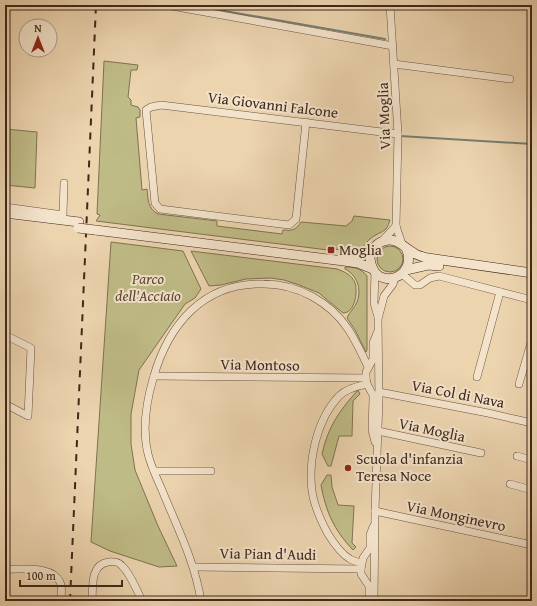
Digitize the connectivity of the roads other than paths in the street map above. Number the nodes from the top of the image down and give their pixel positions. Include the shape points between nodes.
1 (166, 5) edge
2 (390, 5) edge
3 (393, 46) junction
4 (394, 64) junction
5 (510, 79) dead end
6 (306, 122) junction
7 (398, 134) junction
8 (64, 183) dead end
9 (5, 207) edge
10 (5, 213) edge
11 (5, 219) edge
12 (78, 225) junction
13 (396, 226) junction
14 (95, 227) junction
15 (382, 241) junction
16 (404, 246) junction
17 (372, 250) junction
18 (374, 270) junction
19 (532, 273) edge
20 (401, 274) junction
21 (532, 278) edge
22 (500, 292) junction
23 (532, 300) edge
24 (378, 319) junction
25 (378, 332) junction
26 (5, 335) edge
27 (532, 339) edge
28 (368, 367) junction
29 (154, 376) junction
30 (477, 377) dead end
31 (366, 381) junction
32 (520, 384) dead end
33 (379, 392) junction
34 (5, 404) edge
35 (532, 423) edge
36 (378, 431) junction
37 (481, 453) dead end
38 (377, 454) junction
39 (517, 456) dead end
40 (532, 460) edge
41 (154, 471) junction
42 (211, 471) dead end
43 (510, 484) dead end
44 (532, 490) edge
45 (375, 511) junction
46 (375, 523) junction
47 (532, 545) edge
48 (344, 554) junction
49 (194, 566) junction
50 (361, 566) junction
51 (342, 568) junction
52 (5, 569) edge
53 (61, 601) edge
54 (92, 601) edge
55 (142, 601) edge
56 (201, 601) edge
57 (370, 601) edge
58 (374, 601) edge

1 - 3 street
2 - 3 street, Via Moglia
3 - 4 street, Via Moglia
4 - 5 street
4 - 7 street, Via Moglia
6 - 6 street, Via Giovanni Falcone via 296,219 289,225 160,209 155,203 146,110 151,107 161,104
6 - 7 street, Via Giovanni Falcone
7 - 13 street, Via Moglia
8 - 9 street via 63,214
10 - 12 main road
11 - 12 main road
12 - 14 main road, bridge
13 - 15 street
13 - 16 street, Via Moglia
14 - 17 main road via 352,256
14 - 18 main road via 358,263
15 - 16 main road via 392,240
15 - 17 main road
16 - 19 main road via 428,258
16 - 20 main road via 409,259
17 - 18 main road via 370,262
18 - 20 main road via 380,276 388,278
18 - 24 street, Via Moglia via 374,303
20 - 21 main road via 419,266 434,265
20 - 22 street via 415,285 440,276
20 - 24 street, Via Moglia via 384,296
22 - 23 street
22 - 30 street
24 - 25 street, Via Moglia
25 - 28 street, Via Moglia via 373,343 373,358
25 - 33 street, Via Moglia
26 - 34 street via 31,348 28,416
27 - 32 street
28 - 29 street via 348,329 323,303 282,285 258,284 219,292 191,310 164,347
28 - 31 street, Via Moglia
29 - 31 street, Via Montoso
29 - 41 street via 148,396 145,425 148,455
31 - 38 street, Via Moglia via 373,395 372,430
31 - 48 street via 346,390 331,406 316,439 311,460 310,475 315,504 324,527
33 - 35 street, Via Col di Nava
33 - 36 street, Via Moglia
36 - 37 street, Via Moglia
36 - 38 street, Via Moglia
38 - 45 street, Via Moglia
39 - 40 street
41 - 42 street
41 - 49 street
43 - 44 street
45 - 46 street, Via Moglia
45 - 47 street, Via Monginevro
46 - 50 street, Via Moglia via 370,535 370,548
46 - 58 street, Via Moglia
48 - 50 street
48 - 51 street
49 - 51 street, Via Pian d'Audi
49 - 56 street
50 - 51 street, Via Pian d'Audi
50 - 57 street via 361,574 369,586
52 - 53 street via 43,570 56,576 61,583
54 - 55 street via 94,574 98,567 110,562 122,566

